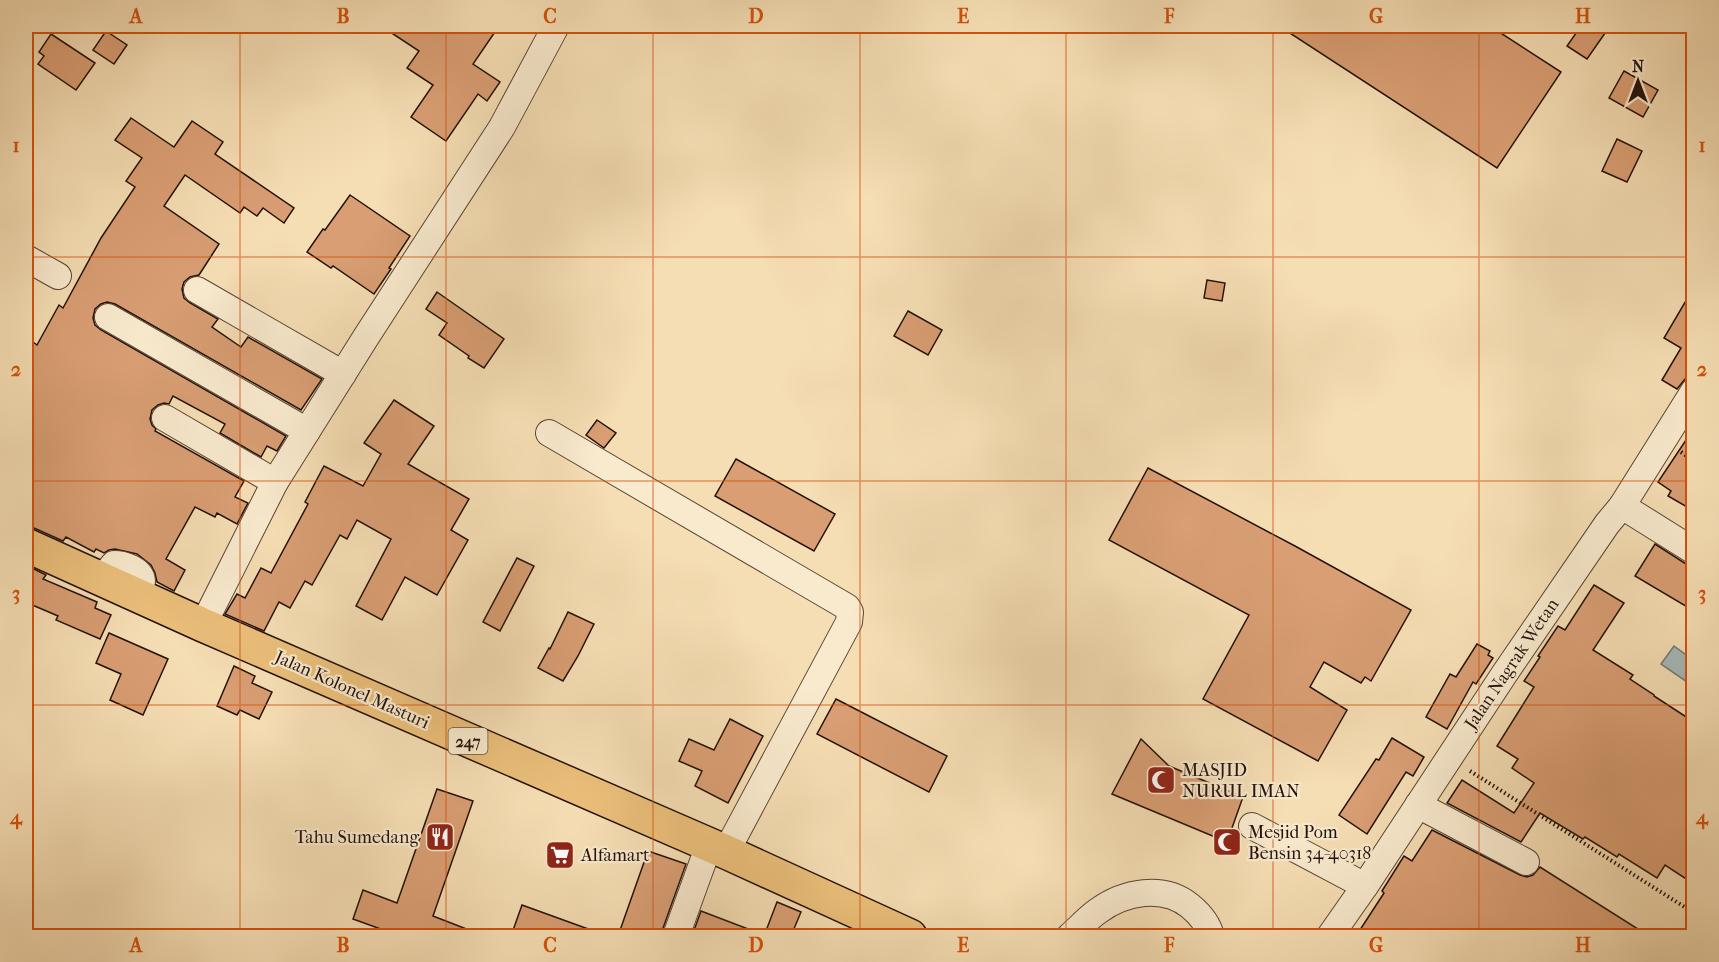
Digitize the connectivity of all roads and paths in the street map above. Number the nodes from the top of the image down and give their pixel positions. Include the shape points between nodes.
1 (554, 27) edge
2 (26, 258) edge
3 (58, 276) dead end
4 (197, 290) dead end
5 (108, 317) dead end
6 (343, 374) junction
7 (1694, 391) edge
8 (165, 418) dead end
9 (307, 431) junction
10 (549, 433) dead end
11 (275, 482) junction
12 (1622, 506) junction
13 (26, 545) edge
14 (1694, 551) edge
15 (202, 625) junction
16 (1449, 758) junction
17 (1418, 805) junction
18 (1252, 826) dead end
19 (717, 849) junction
20 (1526, 862) dead end
21 (1365, 886) junction
22 (1694, 913) edge
23 (676, 936) edge
24 (910, 936) edge
25 (1070, 936) edge
26 (1211, 936) edge
27 (1330, 936) edge

1 - 6 street via 502,126
2 - 3 street
4 - 6 street
5 - 9 street
6 - 9 street
7 - 12 street, Jalan Nagrak Wetan
8 - 11 street
9 - 11 street
10 - 19 street via 850,612 849,622
11 - 15 street
12 - 14 street
12 - 16 street, Jalan Nagrak Wetan
13 - 15 main road, Jalan Kolonel Masturi / 247
15 - 19 main road, Jalan Kolonel Masturi / 247
16 - 17 street, Jalan Nagrak Wetan
16 - 22 path
17 - 20 street
17 - 21 street, Jalan Nagrak Wetan
18 - 21 street
19 - 23 street
19 - 24 main road, Jalan Kolonel Masturi / 247
21 - 27 street, Jalan Nagrak Wetan
25 - 26 street via 1112,902 1146,892 1187,903 1209,926

